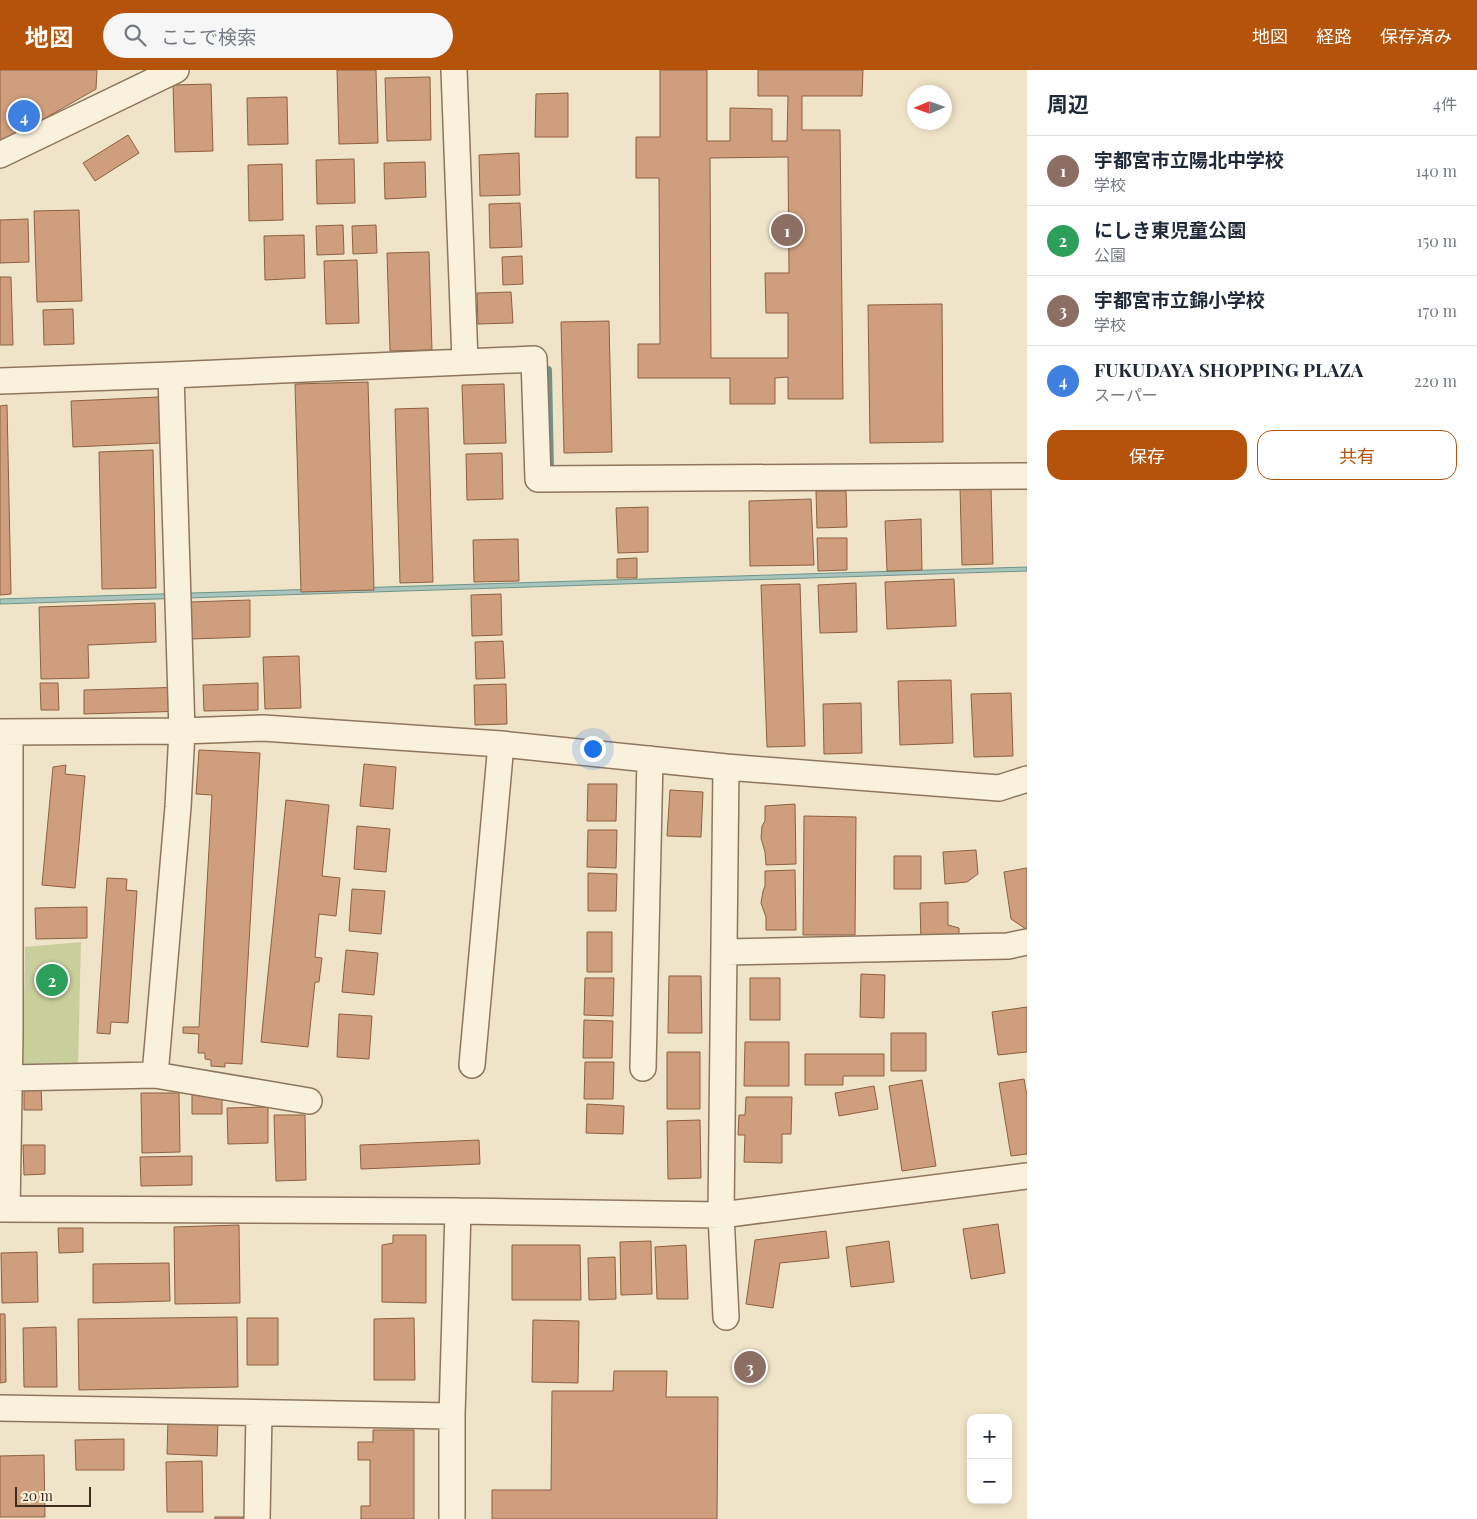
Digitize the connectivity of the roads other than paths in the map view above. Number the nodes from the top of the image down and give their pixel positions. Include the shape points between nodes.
1 (176, 70) edge
2 (454, 70) edge
3 (0, 155) edge
4 (464, 361) junction
5 (172, 375) junction
6 (0, 381) edge
7 (1027, 476) edge
8 (182, 731) junction
9 (5, 732) edge
10 (501, 744) junction
11 (650, 759) junction
12 (726, 767) junction
13 (1027, 779) edge
14 (1027, 942) edge
15 (724, 952) junction
16 (5, 1038) edge
17 (472, 1064) dead end
18 (643, 1068) dead end
19 (155, 1075) junction
20 (10, 1078) junction
21 (309, 1101) dead end
22 (1027, 1176) edge
23 (4, 1209) edge
24 (458, 1211) junction
25 (721, 1215) junction
26 (726, 1317) dead end
27 (0, 1408) edge
28 (259, 1413) junction
29 (452, 1416) junction
30 (257, 1519) edge
31 (452, 1519) edge

1 - 3 street
2 - 4 street
4 - 5 street
4 - 7 street via 534,359 538,479
5 - 6 street
5 - 8 street
8 - 9 street
8 - 10 street via 263,728
8 - 19 street
9 - 16 street
10 - 11 street
10 - 17 street
11 - 12 street
11 - 18 street
12 - 13 street via 999,788
12 - 15 street
14 - 15 street via 1008,946
15 - 25 street
16 - 20 street
19 - 20 street
19 - 21 street
20 - 23 street
22 - 25 street
23 - 24 street
24 - 25 street
24 - 29 street
25 - 26 street
27 - 28 street
28 - 29 street
28 - 30 street
29 - 31 street

